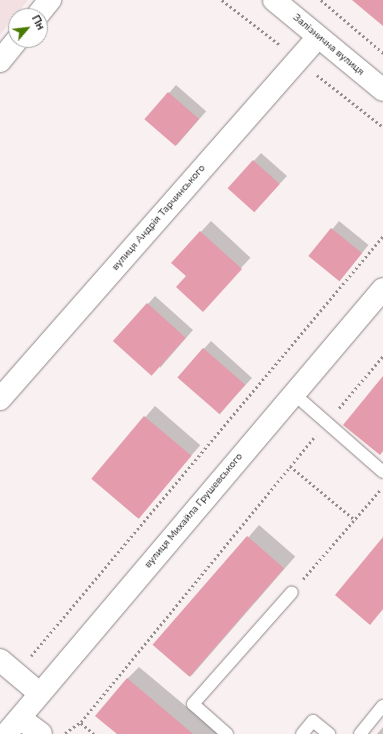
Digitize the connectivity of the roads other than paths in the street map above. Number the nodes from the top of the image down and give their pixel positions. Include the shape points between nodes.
1 (50, 0) edge
2 (274, 0) edge
3 (44, 8) edge
4 (318, 37) junction
5 (11, 48) edge
6 (0, 61) edge
7 (383, 90) edge
8 (383, 289) edge
9 (294, 394) junction
10 (0, 399) edge
11 (383, 472) edge
12 (292, 592) road end
13 (8, 667) edge
14 (39, 693) junction
15 (383, 706) edge
16 (20, 718) junction
17 (6, 734) edge
18 (41, 734) edge
19 (227, 734) edge
20 (302, 734) edge
21 (329, 734) edge
22 (360, 734) edge

1 - 3 street
2 - 4 street, Залізнична вулиця
4 - 7 street, Залізнична вулиця
4 - 10 street, вулиця Андрія Тарчинського
5 - 6 street
8 - 9 street, вулиця Михайла Грушевського
9 - 11 lane
9 - 14 street, вулиця Михайла Грушевського
12 - 19 lane via 193,704
13 - 14 street
14 - 16 street, вулиця Михайла Грушевського
15 - 22 lane
16 - 17 street, вулиця Михайла Грушевського
16 - 18 street
20 - 21 lane via 313,721

